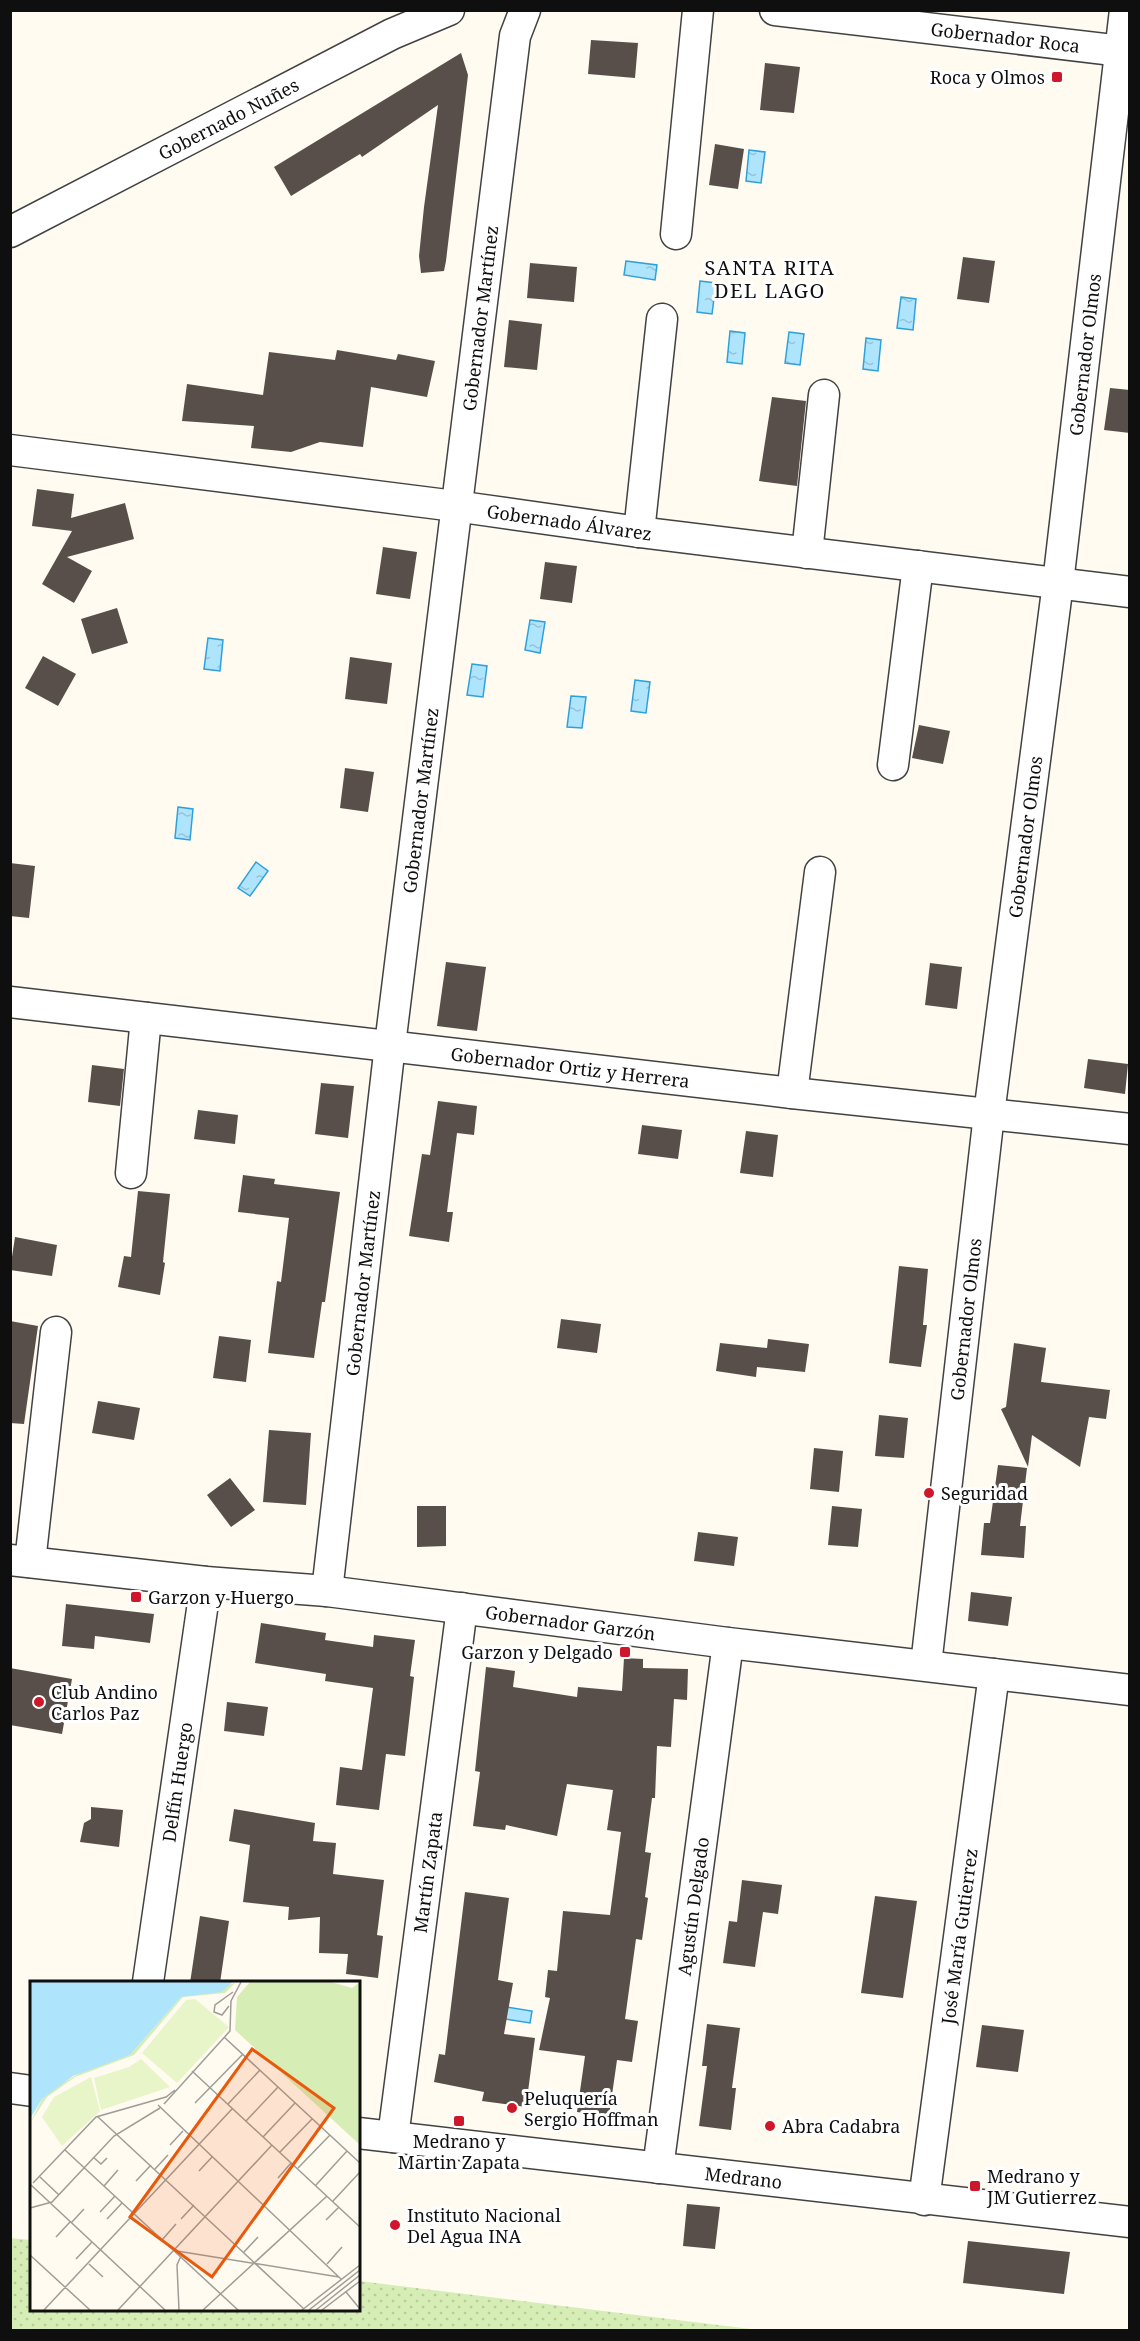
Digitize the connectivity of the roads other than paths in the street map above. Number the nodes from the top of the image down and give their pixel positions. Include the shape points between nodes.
1 (403, 10) edge
2 (449, 10) edge
3 (525, 10) edge
4 (698, 10) edge
5 (775, 10) edge
6 (1125, 10) edge
7 (1125, 52) edge
8 (353, 53) junction
9 (10, 232) edge
10 (676, 234) dead end
11 (662, 319) dead end
12 (824, 395) dead end
13 (10, 450) edge
14 (455, 506) junction
15 (639, 532) junction
16 (807, 553) junction
17 (918, 566) junction
18 (1058, 582) junction
19 (1130, 592) edge
20 (893, 765) dead end
21 (820, 872) dead end
22 (10, 1002) edge
23 (147, 1018) junction
24 (390, 1045) junction
25 (792, 1093) junction
26 (989, 1114) junction
27 (1130, 1128) edge
28 (130, 1173) dead end
29 (56, 1332) dead end
30 (20, 1561) edge
31 (206, 1582) junction
32 (327, 1591) junction
33 (462, 1608) junction
34 (728, 1643) junction
35 (926, 1665) junction
36 (994, 1674) junction
37 (1130, 1690) edge
38 (148, 1981) edge
39 (10, 2088) edge
40 (30, 2091) edge
41 (360, 2133) edge
42 (393, 2137) junction
43 (658, 2168) junction
44 (924, 2200) junction
45 (1130, 2222) edge

1 - 8 street
2 - 8 street, Gobernado Nuñes
3 - 14 street, Gobernador Martínez via 515,36
4 - 10 street
5 - 7 street, Gobernador Roca
6 - 7 street, Gobernador Olmos
7 - 18 street, Gobernador Olmos
8 - 9 street, Gobernado Nuñes
11 - 15 street
12 - 16 street
13 - 14 street, Gobernado Álvarez
14 - 15 street, Gobernado Álvarez
14 - 24 street, Gobernador Martínez
15 - 16 street, Gobernado Álvarez
16 - 17 street, Gobernado Álvarez
17 - 18 street, Gobernado Álvarez
17 - 20 street
18 - 19 street, Gobernado Álvarez
18 - 26 street, Gobernador Olmos
21 - 25 street
22 - 23 street, Gobernador Ortiz y Herrera
23 - 24 street, Gobernador Ortiz y Herrera
23 - 28 street
24 - 25 street, Gobernador Ortiz y Herrera
24 - 32 street, Gobernador Martínez
25 - 26 street, Gobernador Ortiz y Herrera
26 - 27 street, Gobernador Ortiz y Herrera
26 - 35 street, Gobernador Olmos
29 - 30 street
30 - 31 street, Gobernador Garzón
31 - 32 street, Gobernador Garzón
31 - 38 street, Delfín Huergo
32 - 33 street, Gobernador Garzón
33 - 34 street, Gobernador Garzón
33 - 42 street, Martín Zapata
34 - 35 street, Gobernador Garzón
34 - 43 street, Agustín Delgado
35 - 36 street, Gobernador Garzón
36 - 37 street, Gobernador Garzón
36 - 44 street, José María Gutierrez
39 - 40 street
41 - 42 street, Medrano
42 - 43 street, Medrano
43 - 44 street, Medrano
44 - 45 street, Medrano

